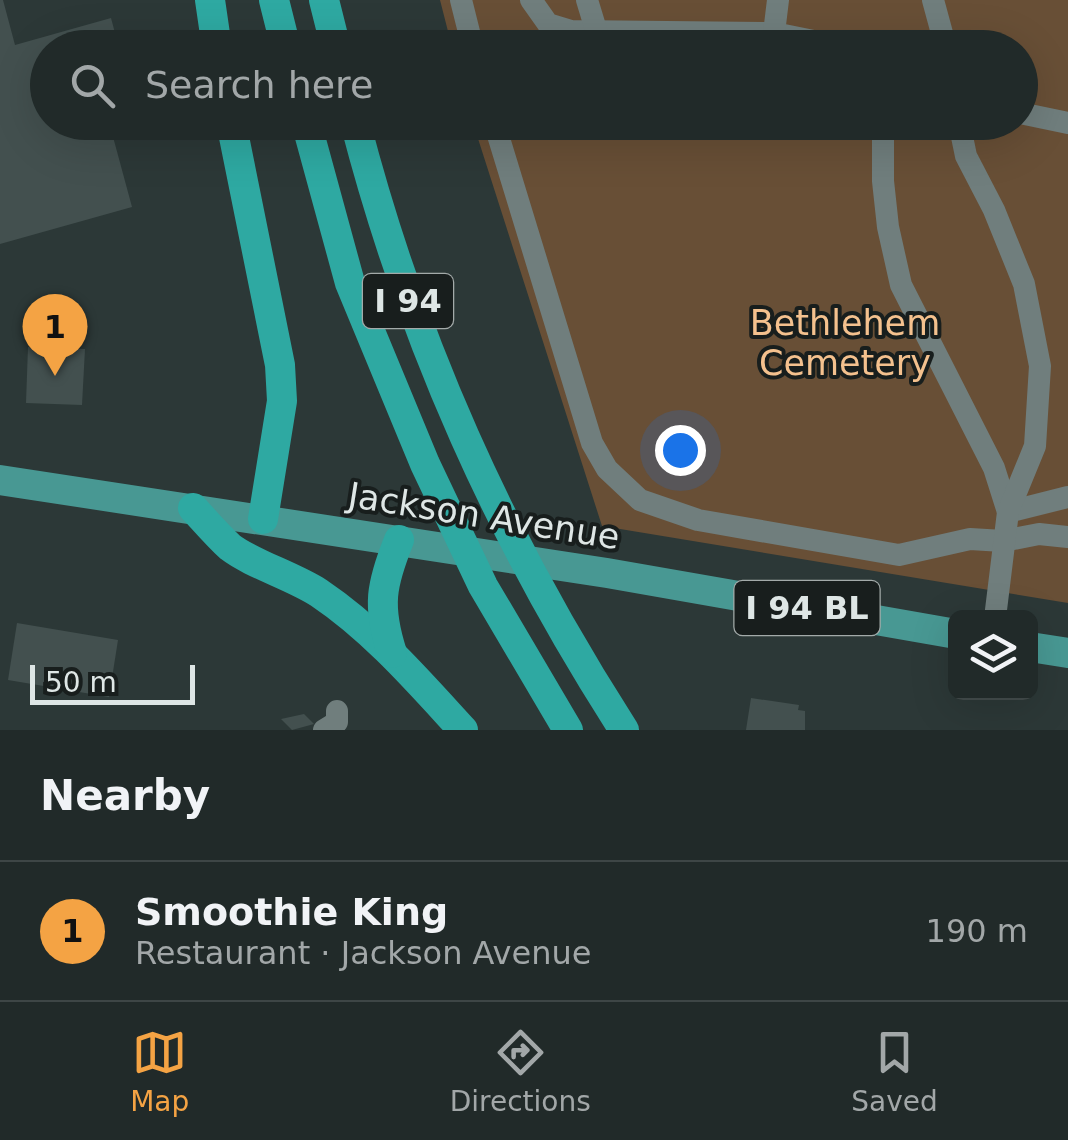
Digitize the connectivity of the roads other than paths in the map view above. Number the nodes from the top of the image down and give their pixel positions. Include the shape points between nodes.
1 (210, 0) edge
2 (274, 0) edge
3 (324, 0) edge
4 (461, 0) edge
5 (530, 0) edge
6 (587, 0) edge
7 (778, 0) edge
8 (933, 0) edge
9 (215, 30) edge
10 (282, 30) edge
11 (332, 30) edge
12 (468, 30) edge
13 (568, 30) edge
14 (596, 30) edge
15 (774, 30) edge
16 (941, 30) edge
17 (1038, 116) edge
18 (1068, 122) edge
19 (235, 140) edge
20 (311, 140) edge
21 (360, 140) edge
22 (500, 140) edge
23 (883, 140) edge
24 (963, 140) edge
25 (0, 480) edge
26 (1068, 497) edge
27 (193, 508) junction
28 (1008, 512) junction
29 (262, 519) junction
30 (1068, 536) edge
31 (399, 540) junction
32 (1003, 541) junction
33 (996, 610) edge
34 (948, 633) edge
35 (1038, 647) edge
36 (392, 653) junction
37 (1068, 653) edge
38 (463, 730) edge
39 (568, 730) edge
40 (624, 730) edge

1 - 9 highway
2 - 10 highway
3 - 11 highway
4 - 12 lane
5 - 13 lane via 548,24
6 - 14 lane
7 - 15 lane
8 - 16 lane
17 - 18 lane
19 - 29 highway via 280,365 282,401
20 - 39 highway, I 94 via 350,283 425,464 508,631
21 - 40 highway, I 94 via 413,317 480,473 566,641
22 - 32 lane via 592,442 607,470 640,500 698,520 899,554 970,539
23 - 28 lane via 884,196 901,285 994,468
24 - 28 lane via 1024,284 1040,366 1035,446
25 - 27 main road, Jackson Avenue / I 94 BL
26 - 28 lane
27 - 29 main road, Jackson Avenue / I 94 BL
27 - 36 highway via 233,549 320,594
28 - 32 lane
29 - 31 main road, Jackson Avenue / I 94 BL
30 - 32 lane
31 - 34 main road, Jackson Avenue / I 94 BL
31 - 36 highway via 381,602
32 - 33 lane
35 - 37 main road
36 - 38 highway

